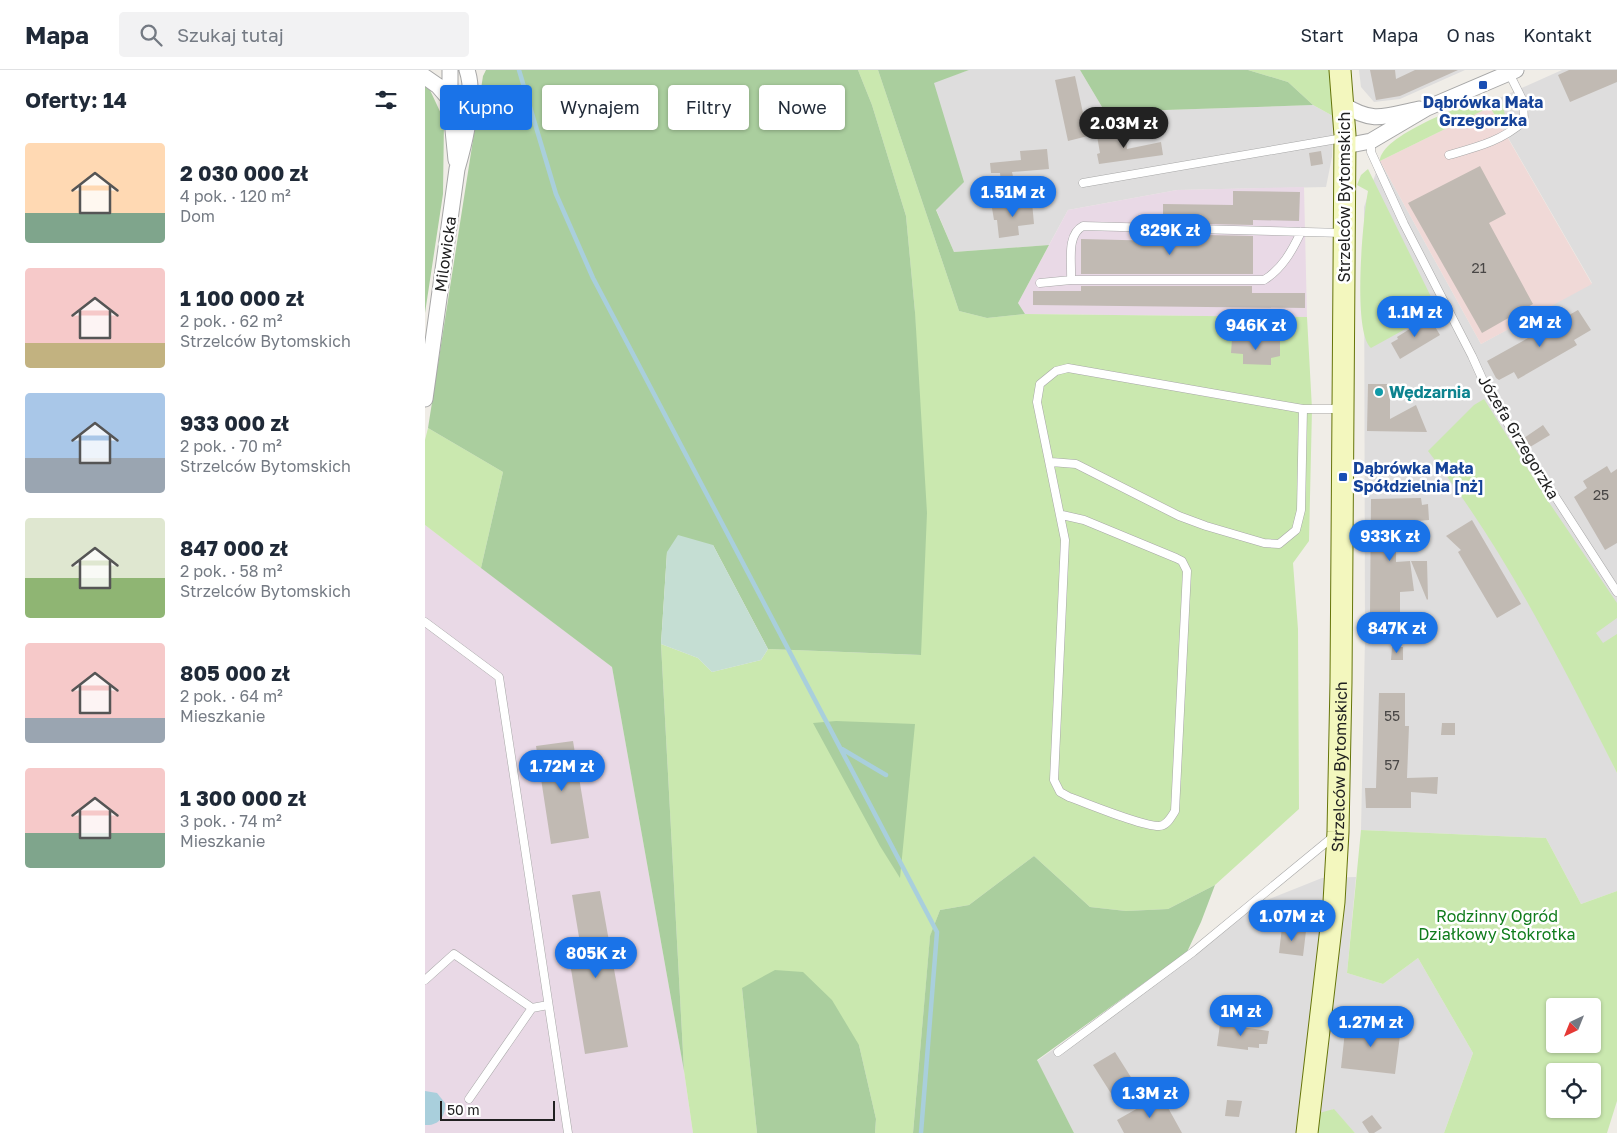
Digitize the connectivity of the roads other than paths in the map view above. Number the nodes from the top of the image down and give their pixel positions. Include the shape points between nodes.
1 (451, 70) edge
2 (1340, 70) edge
3 (1513, 72) edge
4 (471, 74) edge
5 (425, 76) edge
6 (450, 85) edge
7 (440, 88) edge
8 (1344, 105) junction
9 (1427, 108) junction
10 (1374, 118) junction
11 (453, 130) edge
12 (1345, 139) junction
13 (1371, 141) junction
14 (1449, 155) dead end
15 (457, 169) junction
16 (1083, 182) dead end
17 (1301, 232) junction
18 (1345, 233) junction
19 (1071, 280) junction
20 (1040, 283) dead end
21 (425, 399) edge
22 (1343, 406) junction
23 (1303, 408) junction
24 (1051, 462) junction
25 (1062, 515) junction
26 (1617, 592) edge
27 (425, 622) edge
28 (1338, 832) junction
29 (425, 980) edge
30 (549, 1004) junction
31 (531, 1008) junction
32 (1058, 1052) dead end
33 (469, 1099) dead end
34 (568, 1133) edge
35 (1307, 1133) edge

1 - 6 street, Milowicka
2 - 8 street, Strzelców Bytomskich
3 - 9 street
3 - 14 lane via 1523,101 1524,120 1493,142
4 - 15 street, Milowicka via 464,146
5 - 7 street
8 - 10 street via 1362,116
8 - 12 street, Strzelców Bytomskich
9 - 10 street
9 - 13 street
10 - 12 street
11 - 15 street, Milowicka
12 - 13 street
12 - 16 lane
12 - 18 street, Strzelców Bytomskich
13 - 26 lane, Józefa Grzegorzka via 1371,152 1404,224 1490,396
15 - 21 street, Milowicka
17 - 18 lane
17 - 19 lane via 1275,273 1263,280
17 - 19 lane via 1083,226 1072,238
18 - 22 street, Strzelców Bytomskich
19 - 20 lane
22 - 23 lane
22 - 28 street, Strzelców Bytomskich
23 - 24 lane via 1061,369 1044,379 1037,391
23 - 24 lane via 1301,510 1295,530 1279,544 1264,543 1206,526 1179,516 1076,464
24 - 25 lane
25 - 25 lane via 1065,540 1054,780 1060,792 1069,797 1160,826 1175,811 1187,571 1176,558 1084,520
27 - 30 lane via 499,677
28 - 32 lane via 1193,952
28 - 35 street, Strzelców Bytomskich
29 - 31 lane via 454,954
30 - 31 lane
30 - 34 lane
31 - 33 lane

